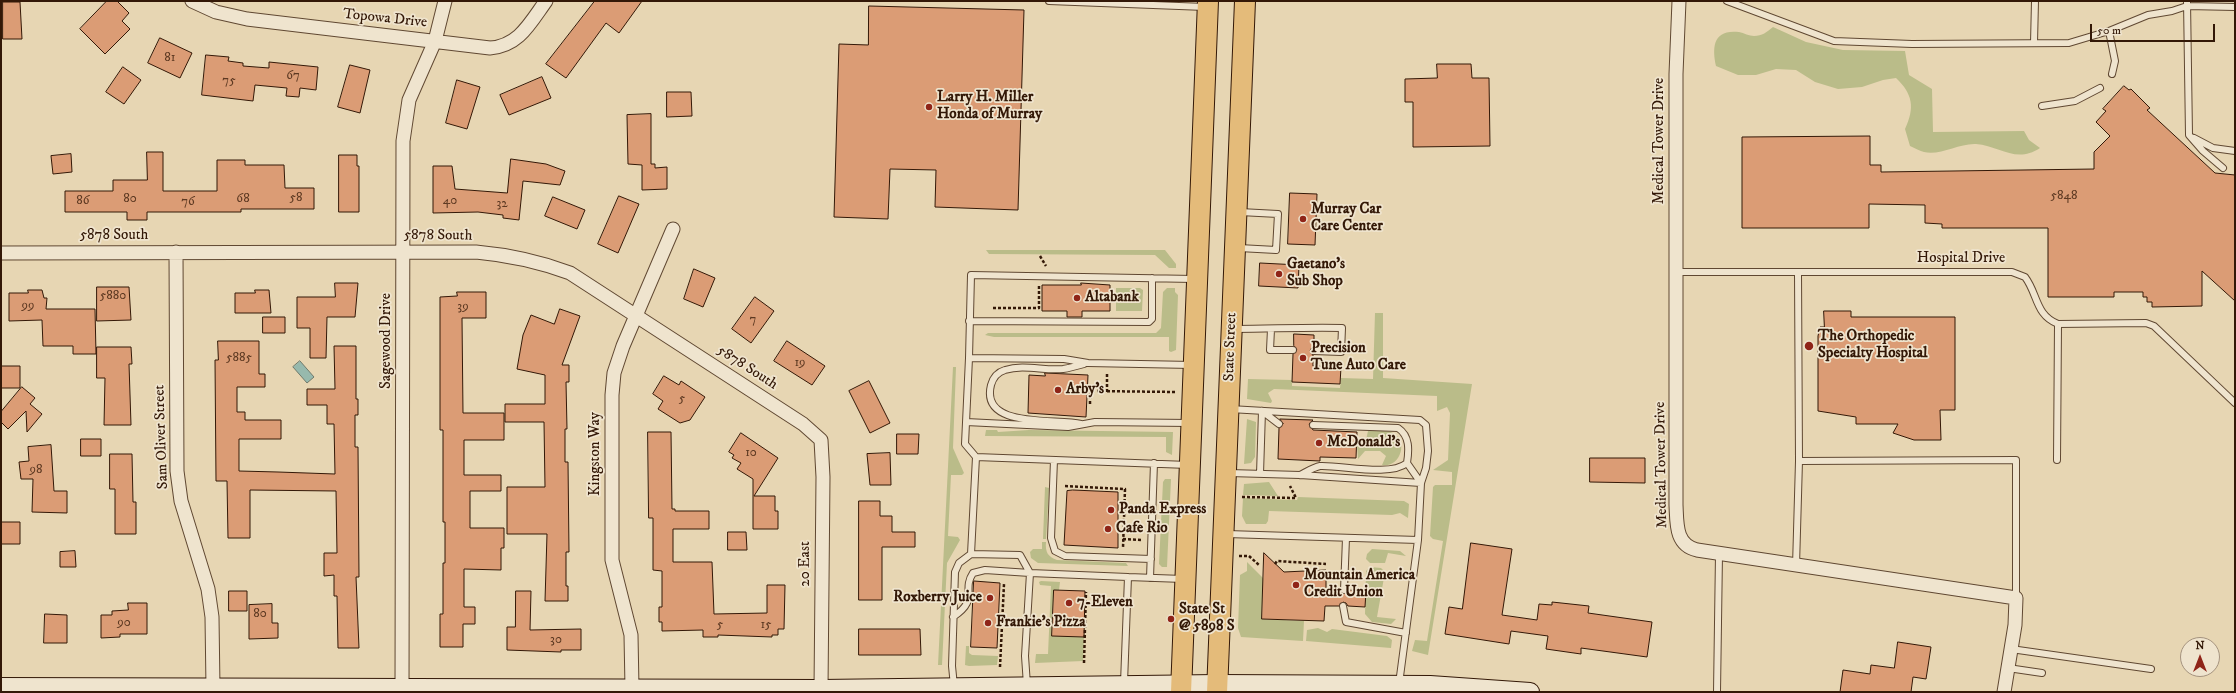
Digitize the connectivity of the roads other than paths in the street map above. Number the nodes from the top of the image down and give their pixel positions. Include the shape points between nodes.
1 (192, 1) edge
2 (445, 1) edge
3 (546, 1) edge
4 (1049, 1) edge
5 (1245, 1) edge
6 (1679, 1) edge
7 (1727, 1) edge
8 (2035, 1) edge
9 (1208, 4) edge
10 (2187, 4) edge
11 (2235, 7) edge
12 (2109, 31) junction
13 (435, 41) junction
14 (2034, 43) junction
15 (2112, 74) dead end
16 (2100, 88) dead end
17 (2042, 106) dead end
18 (2189, 135) junction
19 (2235, 151) edge
20 (2224, 168) dead end
21 (1236, 212) junction
22 (673, 229) dead end
23 (1235, 248) junction
24 (403, 251) junction
25 (176, 252) junction
26 (1, 253) edge
27 (1676, 272) junction
28 (1798, 272) junction
29 (1152, 278) junction
30 (1197, 279) junction
31 (636, 316) junction
32 (969, 321) junction
33 (2058, 324) junction
34 (1231, 329) junction
35 (1271, 329) junction
36 (1293, 350) dead end
37 (1314, 351) dead end
38 (969, 358) junction
39 (1088, 363) junction
40 (1194, 365) junction
41 (2235, 403) edge
42 (1229, 409) junction
43 (1262, 410) junction
44 (966, 422) junction
45 (1192, 423) junction
46 (1083, 424) junction
47 (1279, 424) dead end
48 (1313, 425) dead end
49 (821, 440) joint
50 (976, 457) junction
51 (1054, 460) junction
52 (2057, 460) dead end
53 (1799, 461) junction
54 (1154, 463) junction
55 (1407, 463) junction
56 (1190, 465) junction
57 (1226, 473) junction
58 (1260, 474) junction
59 (1300, 475) junction
60 (1421, 483) junction
61 (1223, 534) junction
62 (1346, 538) junction
63 (1418, 540) junction
64 (971, 554) junction
65 (1719, 554) junction
66 (1151, 558) junction
67 (1796, 566) junction
68 (1030, 574) junction
69 (1128, 577) junction
70 (1150, 578) junction
71 (1185, 579) junction
72 (1344, 590) dead end
73 (2016, 598) junction
74 (1344, 606) dead end
75 (953, 617) junction
76 (1406, 633) junction
77 (2011, 649) junction
78 (2008, 668) junction
79 (2151, 669) dead end
80 (2042, 673) dead end
81 (1124, 685) junction
82 (1399, 685) junction
83 (1, 687) edge
84 (1027, 687) junction
85 (213, 688) junction
86 (402, 688) junction
87 (632, 688) junction
88 (822, 688) junction
89 (1181, 688) edge
90 (1217, 688) edge
91 (1430, 688) edge
92 (238, 690) edge
93 (674, 690) edge
94 (955, 690) edge
95 (1530, 692) edge
96 (1717, 692) edge
97 (2004, 692) edge

1 - 13 street, Topowa Drive via 216,12 248,19
2 - 13 street, Sagewood Drive
3 - 13 street, Topowa Drive via 517,39 510,44 490,48
4 - 9 lane
5 - 21 main road, State Street
6 - 27 street, Medical Tower Drive via 1676,74
7 - 14 lane via 1834,41 1912,44
8 - 14 lane
9 - 30 main road
10 - 11 lane
10 - 12 lane via 2172,11 2148,15
10 - 18 lane
12 - 14 lane via 2069,43
12 - 15 lane via 2115,61
13 - 24 street, Sagewood Drive via 409,100 405,120
16 - 17 lane via 2075,102
18 - 19 lane via 2213,148
18 - 20 lane via 2203,151
21 - 23 main road, State Street
21 - 23 lane via 1278,214 1276,250
22 - 31 street, Kingston Way
23 - 34 main road, State Street
24 - 25 street, 5878 South
24 - 31 street, 5878 South via 476,252 511,255 541,262 570,273
24 - 86 street, Sagewood Drive
25 - 26 street, 5878 South
25 - 85 street, Sam Oliver Street via 177,470 181,501 208,589 212,617
27 - 28 lane, Hospital Drive
27 - 65 street, Medical Tower Drive via 1678,530 1688,546
28 - 33 lane, Hospital Drive via 2012,272 2025,277 2039,310
28 - 53 lane
29 - 30 lane
29 - 32 lane via 1152,320 1149,322
29 - 32 lane via 971,275
30 - 40 main road
31 - 49 street, 5878 South via 797,420
31 - 87 street, Kingston Way via 614,373 612,395 612,560 631,635
32 - 38 lane
33 - 41 lane via 2150,324
33 - 52 lane
34 - 35 lane
34 - 42 main road, State Street
35 - 36 lane via 1270,350
35 - 37 lane via 1342,328 1341,352
38 - 39 lane via 1064,359
38 - 44 lane
39 - 40 lane
39 - 46 lane via 1063,369 1004,370 994,377 990,395 993,406 1001,413 1028,419
40 - 45 main road
42 - 43 lane
42 - 57 main road, State Street
43 - 47 lane
43 - 58 lane
43 - 60 lane via 1420,420 1426,425 1428,451
44 - 46 lane via 1068,427
44 - 50 lane via 965,444
45 - 46 lane
45 - 56 main road
48 - 55 lane via 1398,428 1406,435
49 - 88 street, 20 East
50 - 51 lane
50 - 64 lane
51 - 54 lane
51 - 66 lane via 1050,538 1055,550 1065,556
53 - 67 lane
53 - 73 lane via 2016,460
54 - 56 lane
54 - 66 lane
55 - 59 lane via 1396,469 1319,466
55 - 60 lane
56 - 71 main road
57 - 58 lane
57 - 61 main road, State Street
58 - 59 lane
59 - 60 lane
60 - 63 lane
61 - 62 lane
61 - 90 main road, State Street
62 - 63 lane
62 - 72 lane
63 - 76 lane
64 - 68 lane via 1020,555
64 - 75 lane via 959,563 955,572
65 - 67 street, Medical Tower Drive
65 - 96 lane
66 - 70 lane
67 - 73 street, Medical Tower Drive
68 - 69 lane
68 - 75 lane via 985,570 973,574 965,609
68 - 84 lane
69 - 70 lane
69 - 81 lane
70 - 71 lane
71 - 89 main road
73 - 77 street
74 - 76 lane via 1346,622
75 - 94 lane via 952,666
76 - 82 lane
77 - 78 street
77 - 79 lane
78 - 80 lane
78 - 97 street
81 - 84 street
81 - 89 street
82 - 90 street
82 - 91 street
83 - 85 street
84 - 94 street
85 - 92 street
86 - 87 street
86 - 92 street
87 - 93 street
88 - 93 street
88 - 94 street
89 - 90 street
91 - 95 street

